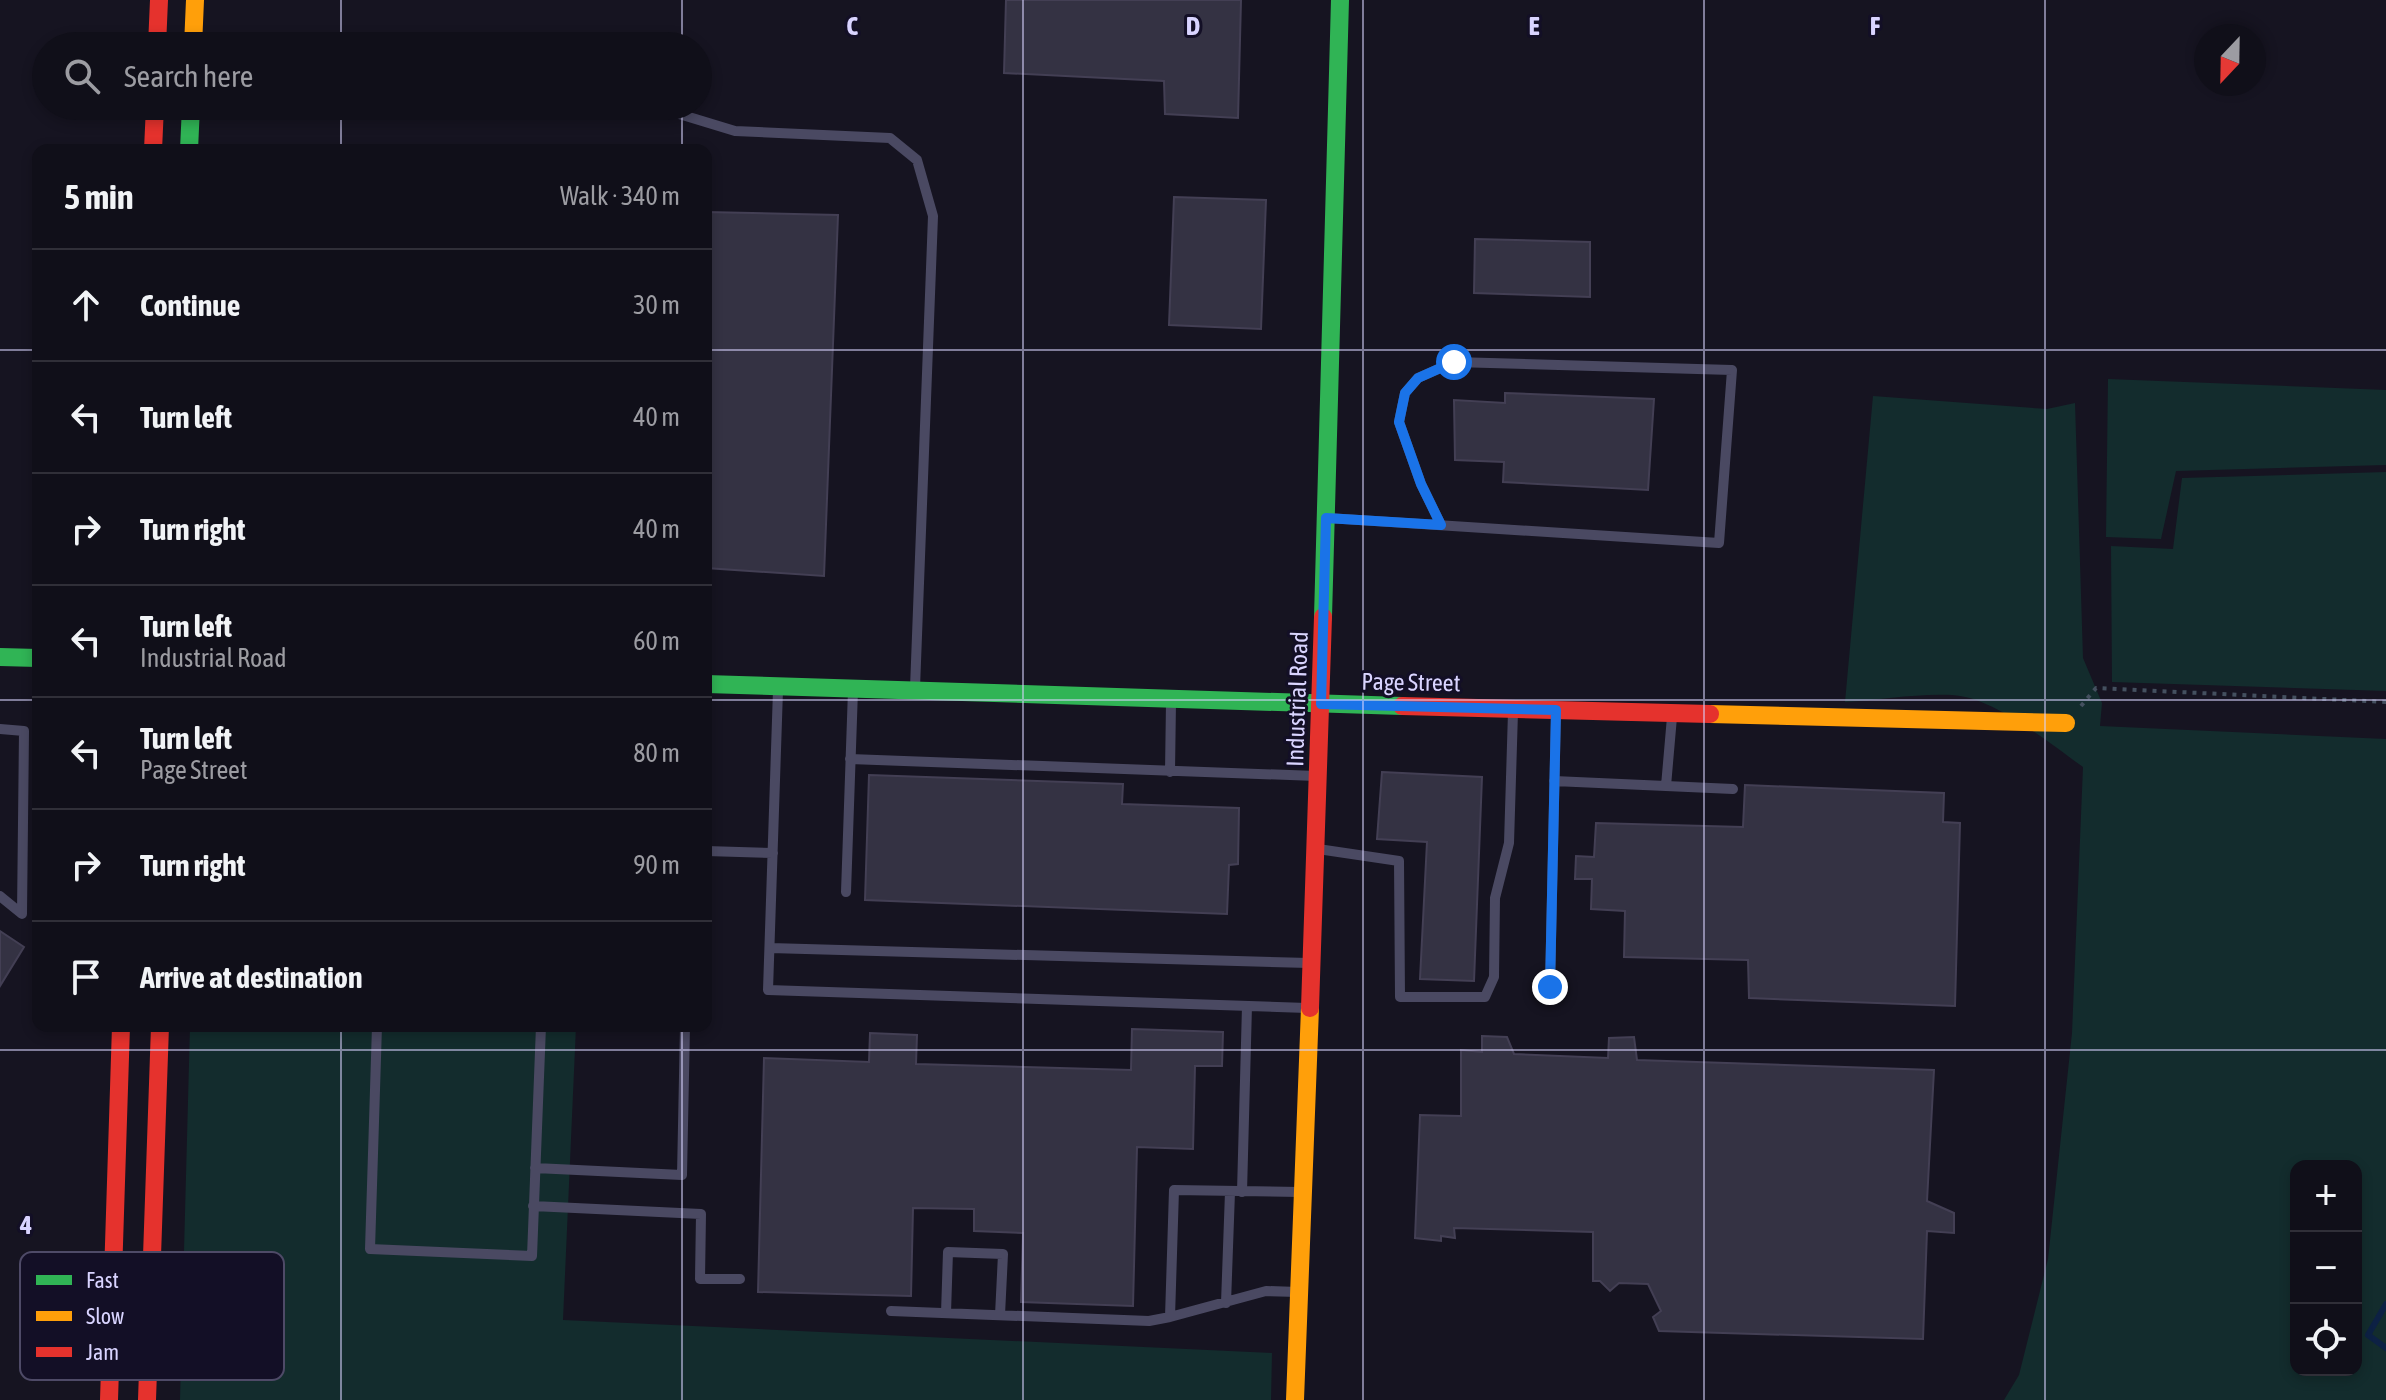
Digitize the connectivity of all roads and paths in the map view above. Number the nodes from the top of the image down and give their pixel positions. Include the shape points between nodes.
1 (159, 0) edge
2 (195, 0) edge
3 (1340, 0) edge
4 (158, 32) edge
5 (194, 32) edge
6 (154, 120) edge
7 (190, 120) edge
8 (699, 120) edge
9 (153, 144) edge
10 (189, 144) edge
11 (1326, 518) junction
12 (1441, 525) junction
13 (0, 657) edge
14 (32, 658) edge
15 (712, 684) edge
16 (778, 686) junction
17 (853, 688) junction
18 (915, 690) junction
19 (1171, 699) junction
20 (2386, 702) edge
21 (1321, 704) junction
22 (1513, 709) junction
23 (1556, 710) junction
24 (1672, 713) junction
25 (2066, 723) joint
26 (0, 729) edge
27 (850, 759) junction
28 (1170, 772) junction
29 (1319, 776) junction
30 (1554, 781) junction
31 (1666, 786) junction
32 (1733, 789) dead end
33 (1316, 849) junction
34 (712, 851) edge
35 (773, 853) junction
36 (846, 892) dead end
37 (0, 896) edge
38 (770, 948) junction
39 (1311, 963) junction
40 (1550, 987) dead end
41 (1247, 1006) junction
42 (1309, 1008) junction
43 (121, 1032) edge
44 (160, 1032) edge
45 (377, 1032) edge
46 (541, 1032) edge
47 (685, 1032) edge
48 (535, 1168) junction
49 (1230, 1192) junction
50 (1242, 1192) junction
51 (1302, 1192) junction
52 (533, 1206) junction
53 (114, 1252) edge
54 (152, 1252) edge
55 (740, 1279) dead end
56 (1300, 1292) junction
57 (1226, 1303) junction
58 (891, 1311) dead end
59 (946, 1313) junction
60 (1000, 1315) junction
61 (1170, 1317) junction
62 (110, 1380) edge
63 (148, 1380) edge
64 (109, 1400) edge
65 (147, 1400) edge
66 (1295, 1400) edge

1 - 4 main road
2 - 5 main road
3 - 11 main road, Industrial Road
6 - 9 main road
7 - 10 main road
8 - 18 lane via 735,131 890,138 917,160 933,216
11 - 12 lane
11 - 21 main road, Industrial Road
12 - 12 lane via 1719,543 1732,370 1454,362 1418,378 1405,393 1399,422
13 - 14 main road
15 - 16 main road, Page Street
16 - 17 main road, Page Street
16 - 35 lane
17 - 18 main road, Page Street
17 - 27 lane
18 - 19 main road, Page Street
19 - 21 main road, Page Street
19 - 28 lane
20 - 25 path via 2096,688
21 - 22 main road, Page Street
21 - 29 main road, Industrial Road
22 - 23 main road, Page Street
22 - 33 lane via 1509,843 1495,898 1494,977 1485,997 1400,997 1399,861
23 - 24 main road, Page Street
23 - 30 lane
24 - 25 main road, Page Street
24 - 31 lane
26 - 37 lane via 24,731 22,914
27 - 28 lane
27 - 36 lane
28 - 29 lane
29 - 33 main road, Industrial Road
30 - 31 lane
30 - 40 lane
31 - 32 lane
33 - 39 main road, Industrial Road
34 - 35 lane
35 - 38 lane
38 - 39 lane
38 - 41 lane via 768,990
39 - 42 main road, Industrial Road
41 - 42 lane
41 - 50 lane
42 - 51 main road, Industrial Road
43 - 53 main road
44 - 54 main road
45 - 52 lane via 370,1249 532,1256
46 - 48 lane
47 - 48 lane via 682,1175
48 - 52 lane
49 - 50 lane
49 - 57 lane
49 - 61 lane via 1174,1190
50 - 51 lane
51 - 56 main road, Industrial Road
52 - 55 lane via 701,1214 700,1279
56 - 57 lane via 1266,1291
56 - 66 main road, Industrial Road
57 - 61 lane
58 - 59 lane
59 - 60 lane
59 - 60 lane via 948,1252 1003,1254
60 - 61 lane via 1149,1321
62 - 64 main road
63 - 65 main road

